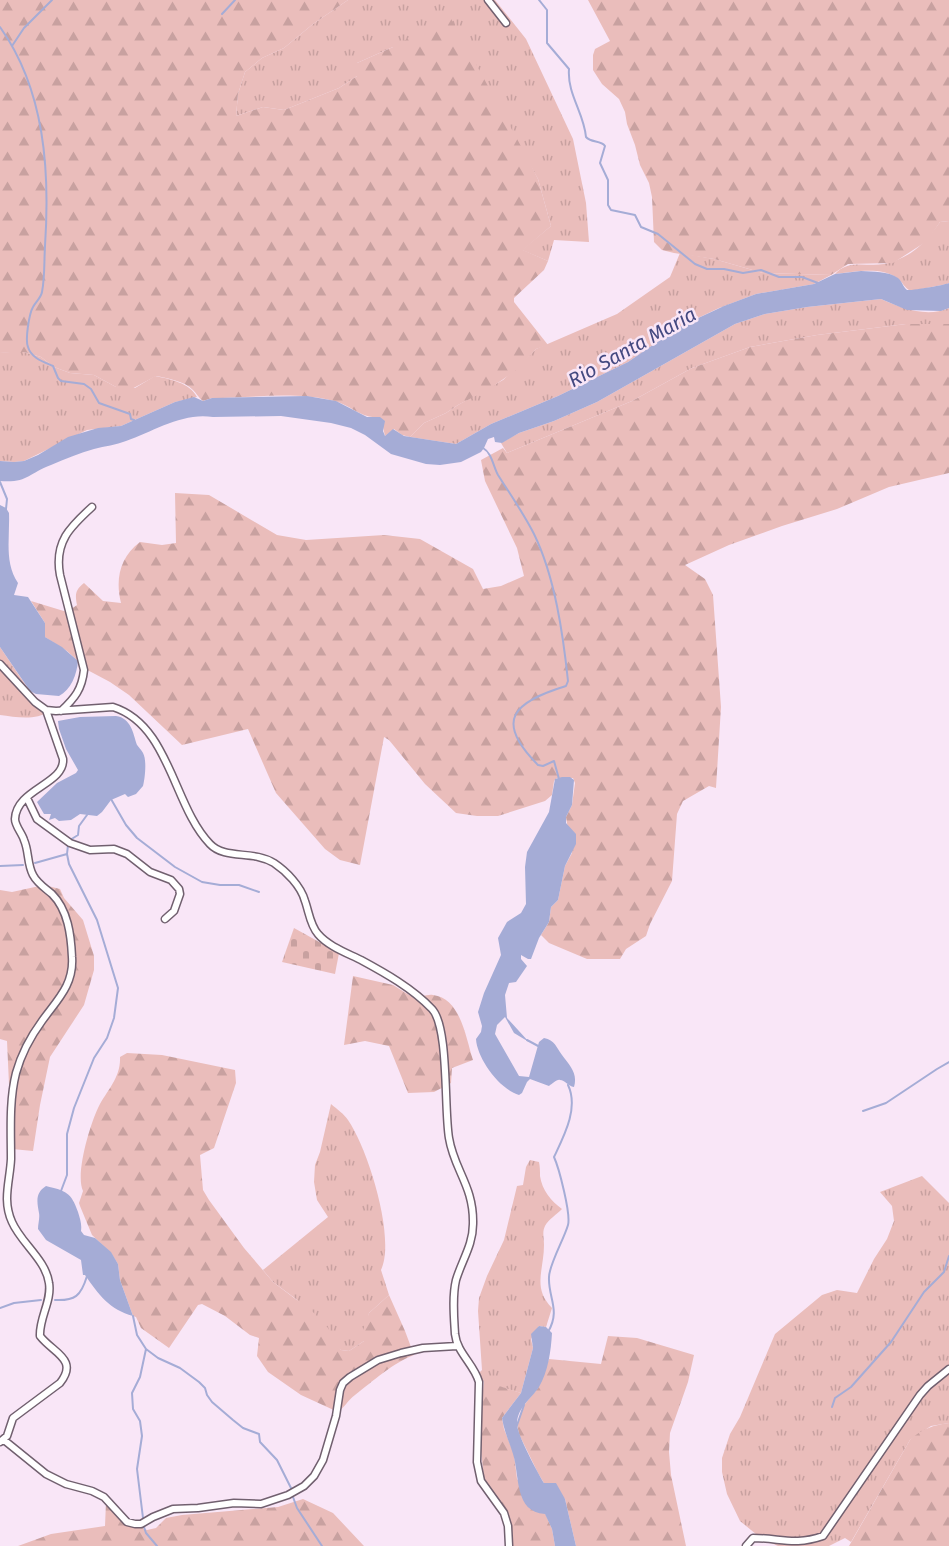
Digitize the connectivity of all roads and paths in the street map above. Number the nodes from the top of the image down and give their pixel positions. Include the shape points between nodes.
1 (488, 0) edge
2 (506, 23) dead end
3 (92, 507) dead end
4 (0, 663) edge
5 (46, 710) junction
6 (61, 711) junction
7 (27, 798) junction
8 (165, 919) dead end
9 (457, 1346) junction
10 (949, 1369) edge
11 (2, 1441) edge
12 (509, 1546) edge
13 (746, 1546) edge

1 - 2 street
3 - 6 street via 71,526 61,545 58,567 84,670 77,695
4 - 5 street
5 - 6 street
5 - 7 street via 63,765 59,774
6 - 9 street via 113,707 138,721 212,847 228,854 258,856 281,869 303,895 318,934 403,986 436,1015 442,1043 449,1139 472,1202 472,1237 454,1290
7 - 8 street via 37,819 70,843 90,850 114,849 150,872 171,880 180,894 174,911
7 - 11 street via 18,810 16,825 25,841 34,877 60,904 65,916 72,971 62,998 32,1037 16,1073 6,1200 20,1237 49,1281 40,1336 67,1365 60,1383 13,1418
9 - 11 street via 401,1353 378,1360 350,1377 340,1390 323,1460 314,1476 288,1496 261,1504 173,1509 135,1524 127,1522 104,1497 46,1474
9 - 12 street via 475,1369 479,1382 477,1462 481,1481 504,1513
10 - 13 street via 920,1395 823,1536 814,1542 793,1545 753,1538

